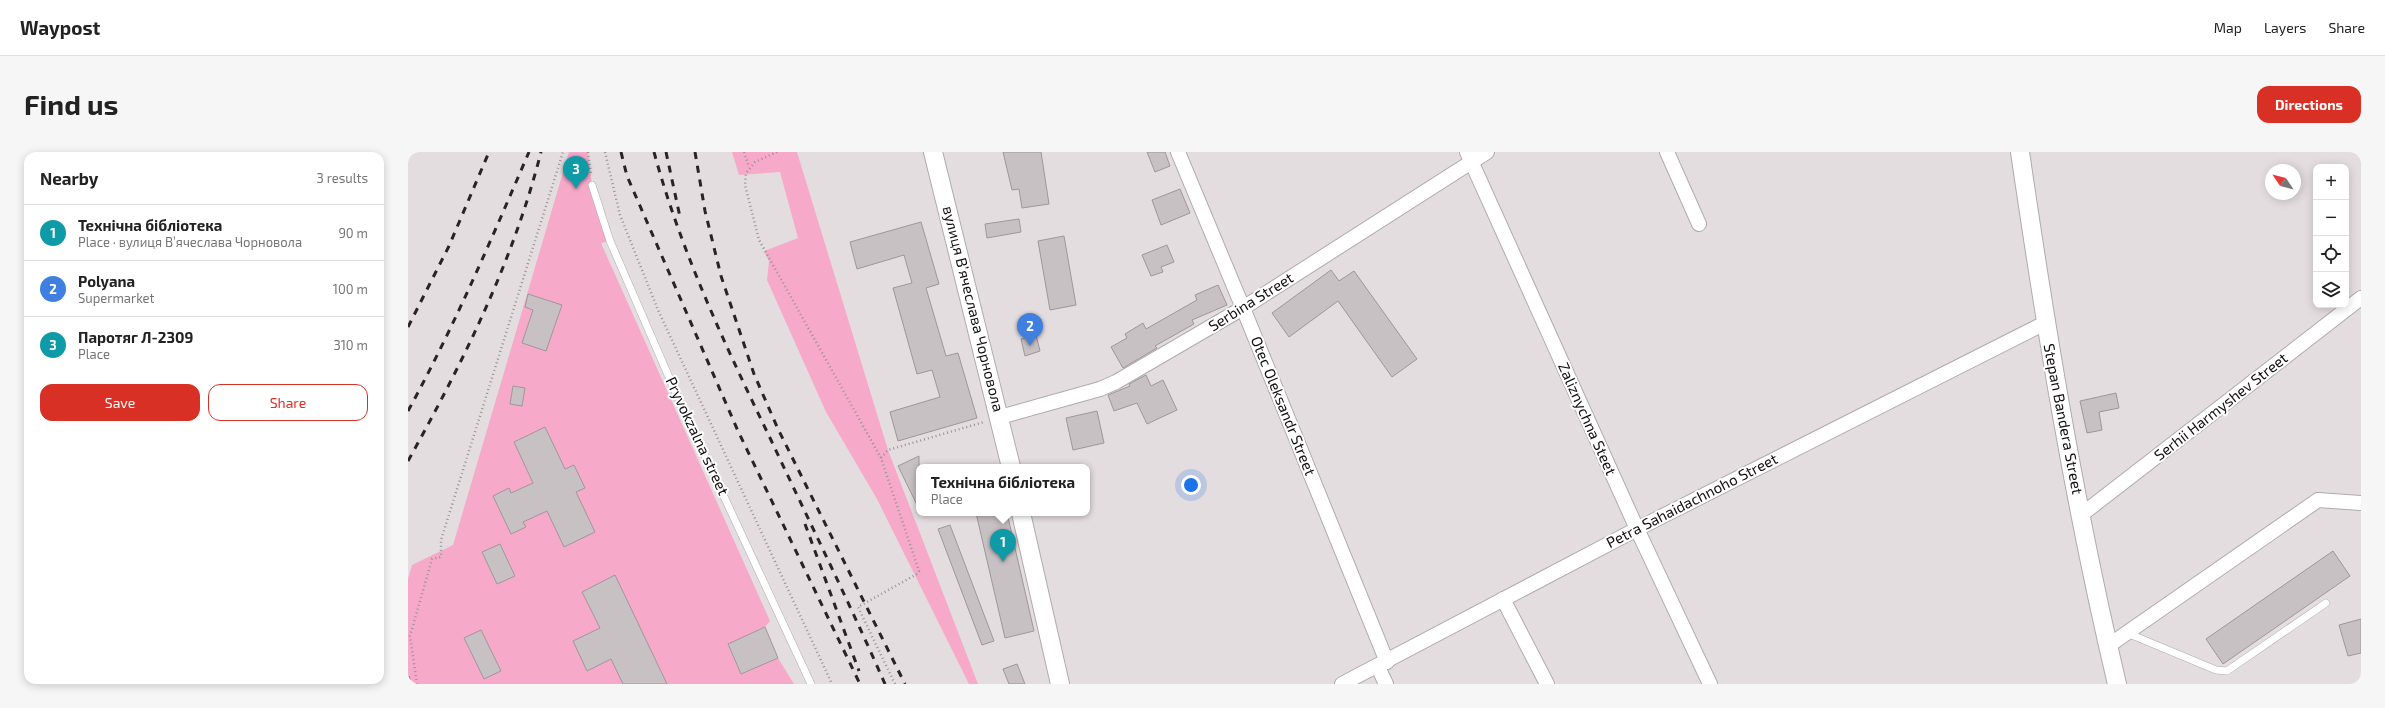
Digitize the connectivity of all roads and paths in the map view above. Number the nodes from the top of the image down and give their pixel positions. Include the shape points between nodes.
1 (563, 152) edge
2 (588, 152) edge
3 (605, 152) edge
4 (744, 152) edge
5 (777, 152) edge
6 (934, 152) edge
7 (1178, 152) edge
8 (1487, 152) edge
9 (1667, 152) edge
10 (2020, 152) edge
11 (1469, 157) edge
12 (749, 168) junction
13 (592, 185) joint
14 (1699, 224) dead end
15 (2361, 298) edge
16 (1243, 308) junction
17 (2045, 323) junction
18 (1000, 417) junction
19 (881, 458) junction
20 (1010, 464) edge
21 (2361, 503) edge
22 (1022, 516) edge
23 (2081, 516) junction
24 (1636, 530) junction
25 (1503, 598) junction
26 (2326, 603) dead end
27 (2127, 633) junction
28 (2108, 646) junction
29 (1382, 665) junction
30 (417, 684) edge
31 (811, 684) edge
32 (832, 684) edge
33 (895, 684) edge
34 (1060, 684) edge
35 (1342, 684) edge
36 (1386, 684) edge
37 (1547, 684) edge
38 (1710, 684) edge
39 (2117, 684) edge

1 - 30 path via 441,540 441,557 432,559 410,631
2 - 13 path
3 - 32 path via 620,215 658,310
4 - 12 path
5 - 12 path via 755,162
6 - 18 street, вулиця Вʼячеслава Чорновола
7 - 16 street, Otec Oleksandr Street
8 - 11 street, Serbina Street
9 - 14 street
10 - 17 street, Stepan Bandera Street
11 - 16 street, Serbina Street
11 - 24 street, Zaliznychna Steet
12 - 19 path via 744,185 759,240
13 - 31 lane, Pryvokzalna street via 610,241
15 - 23 street, Serhii Harmyshev Street
16 - 18 street, Serbina Street via 1116,382 1100,389
16 - 29 street, Otec Oleksandr Street
17 - 23 street, Stepan Bandera Street
17 - 24 street, Petra Sahaidachnoho Street
18 - 19 path via 888,450
18 - 20 street, вулиця Вʼячеслава Чорновола
19 - 33 path via 920,567 917,574 858,607
21 - 27 street via 2318,500
22 - 34 street
23 - 28 street, Stepan Bandera Street
24 - 25 street, Petra Sahaidachnoho Street
24 - 38 street, Zaliznychna Steet
25 - 29 street, Petra Sahaidachnoho Street
25 - 37 street
26 - 27 lane via 2227,671 2216,670
27 - 28 street
28 - 39 street, Stepan Bandera Street
29 - 35 street, Petra Sahaidachnoho Street
29 - 36 street, Otec Oleksandr Street

